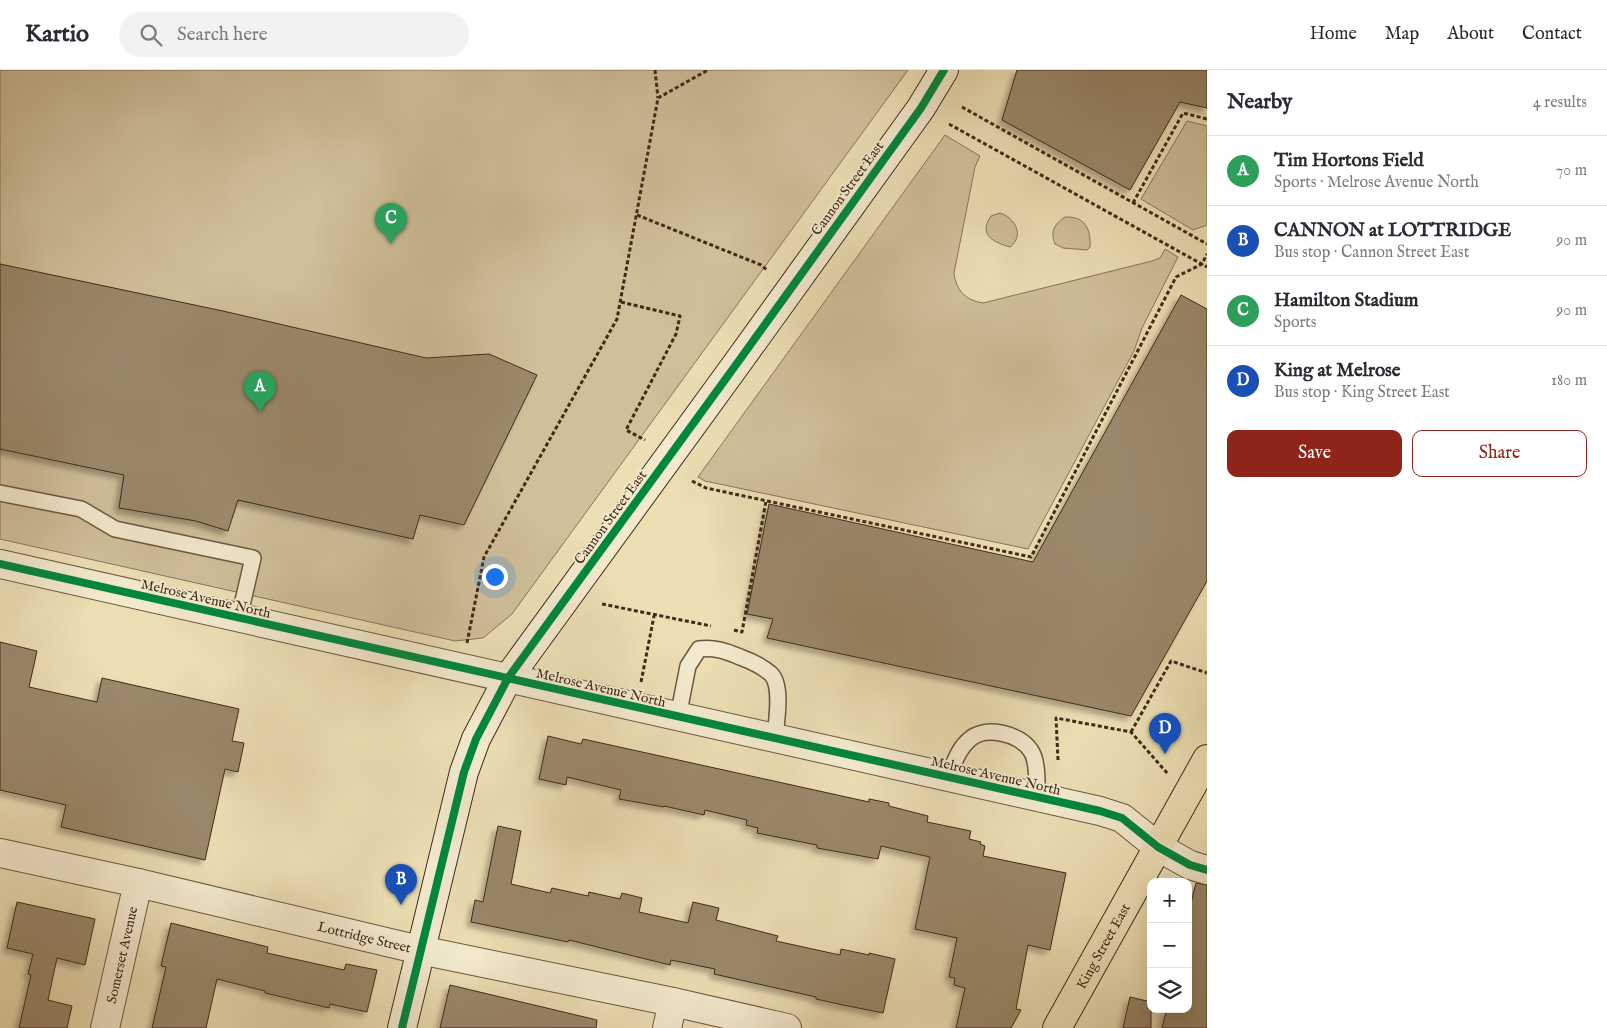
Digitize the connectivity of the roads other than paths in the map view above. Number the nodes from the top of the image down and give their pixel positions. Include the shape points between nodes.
1 (944, 70) edge
2 (0, 493) edge
3 (0, 564) edge
4 (239, 618) junction
5 (508, 678) junction
6 (678, 717) junction
7 (775, 738) junction
8 (1207, 759) edge
9 (948, 777) junction
10 (1037, 797) junction
11 (1158, 847) junction
12 (0, 853) edge
13 (1207, 870) edge
14 (138, 883) junction
15 (420, 950) junction
16 (670, 1015) edge
17 (104, 1028) edge
18 (402, 1028) edge
19 (787, 1028) edge
20 (1057, 1028) edge

1 - 5 street, Cannon Street East via 921,108
2 - 4 lane via 81,509 115,529 253,558
3 - 4 street, Melrose Avenue North
4 - 5 street, Melrose Avenue North
5 - 6 street, Melrose Avenue North
5 - 15 street, Cannon Street East via 476,739 464,772
6 - 7 street, Melrose Avenue North
6 - 7 lane via 688,666 699,649 710,647 755,662 773,675 779,697
7 - 9 street, Melrose Avenue North
8 - 11 main road, King Street East
9 - 10 street, Melrose Avenue North
9 - 10 lane via 962,747 970,738 1004,732 1019,739 1031,751 1036,770
10 - 11 street, Melrose Avenue North via 1122,818
11 - 13 street, Melrose Avenue North via 1190,865
11 - 20 main road, King Street East
12 - 14 street, Lottridge Street
14 - 15 street, Lottridge Street
14 - 17 street, Somerset Avenue
15 - 16 street, Lottridge Street
15 - 18 street, Cannon Street East
16 - 19 street, Lottridge Street

